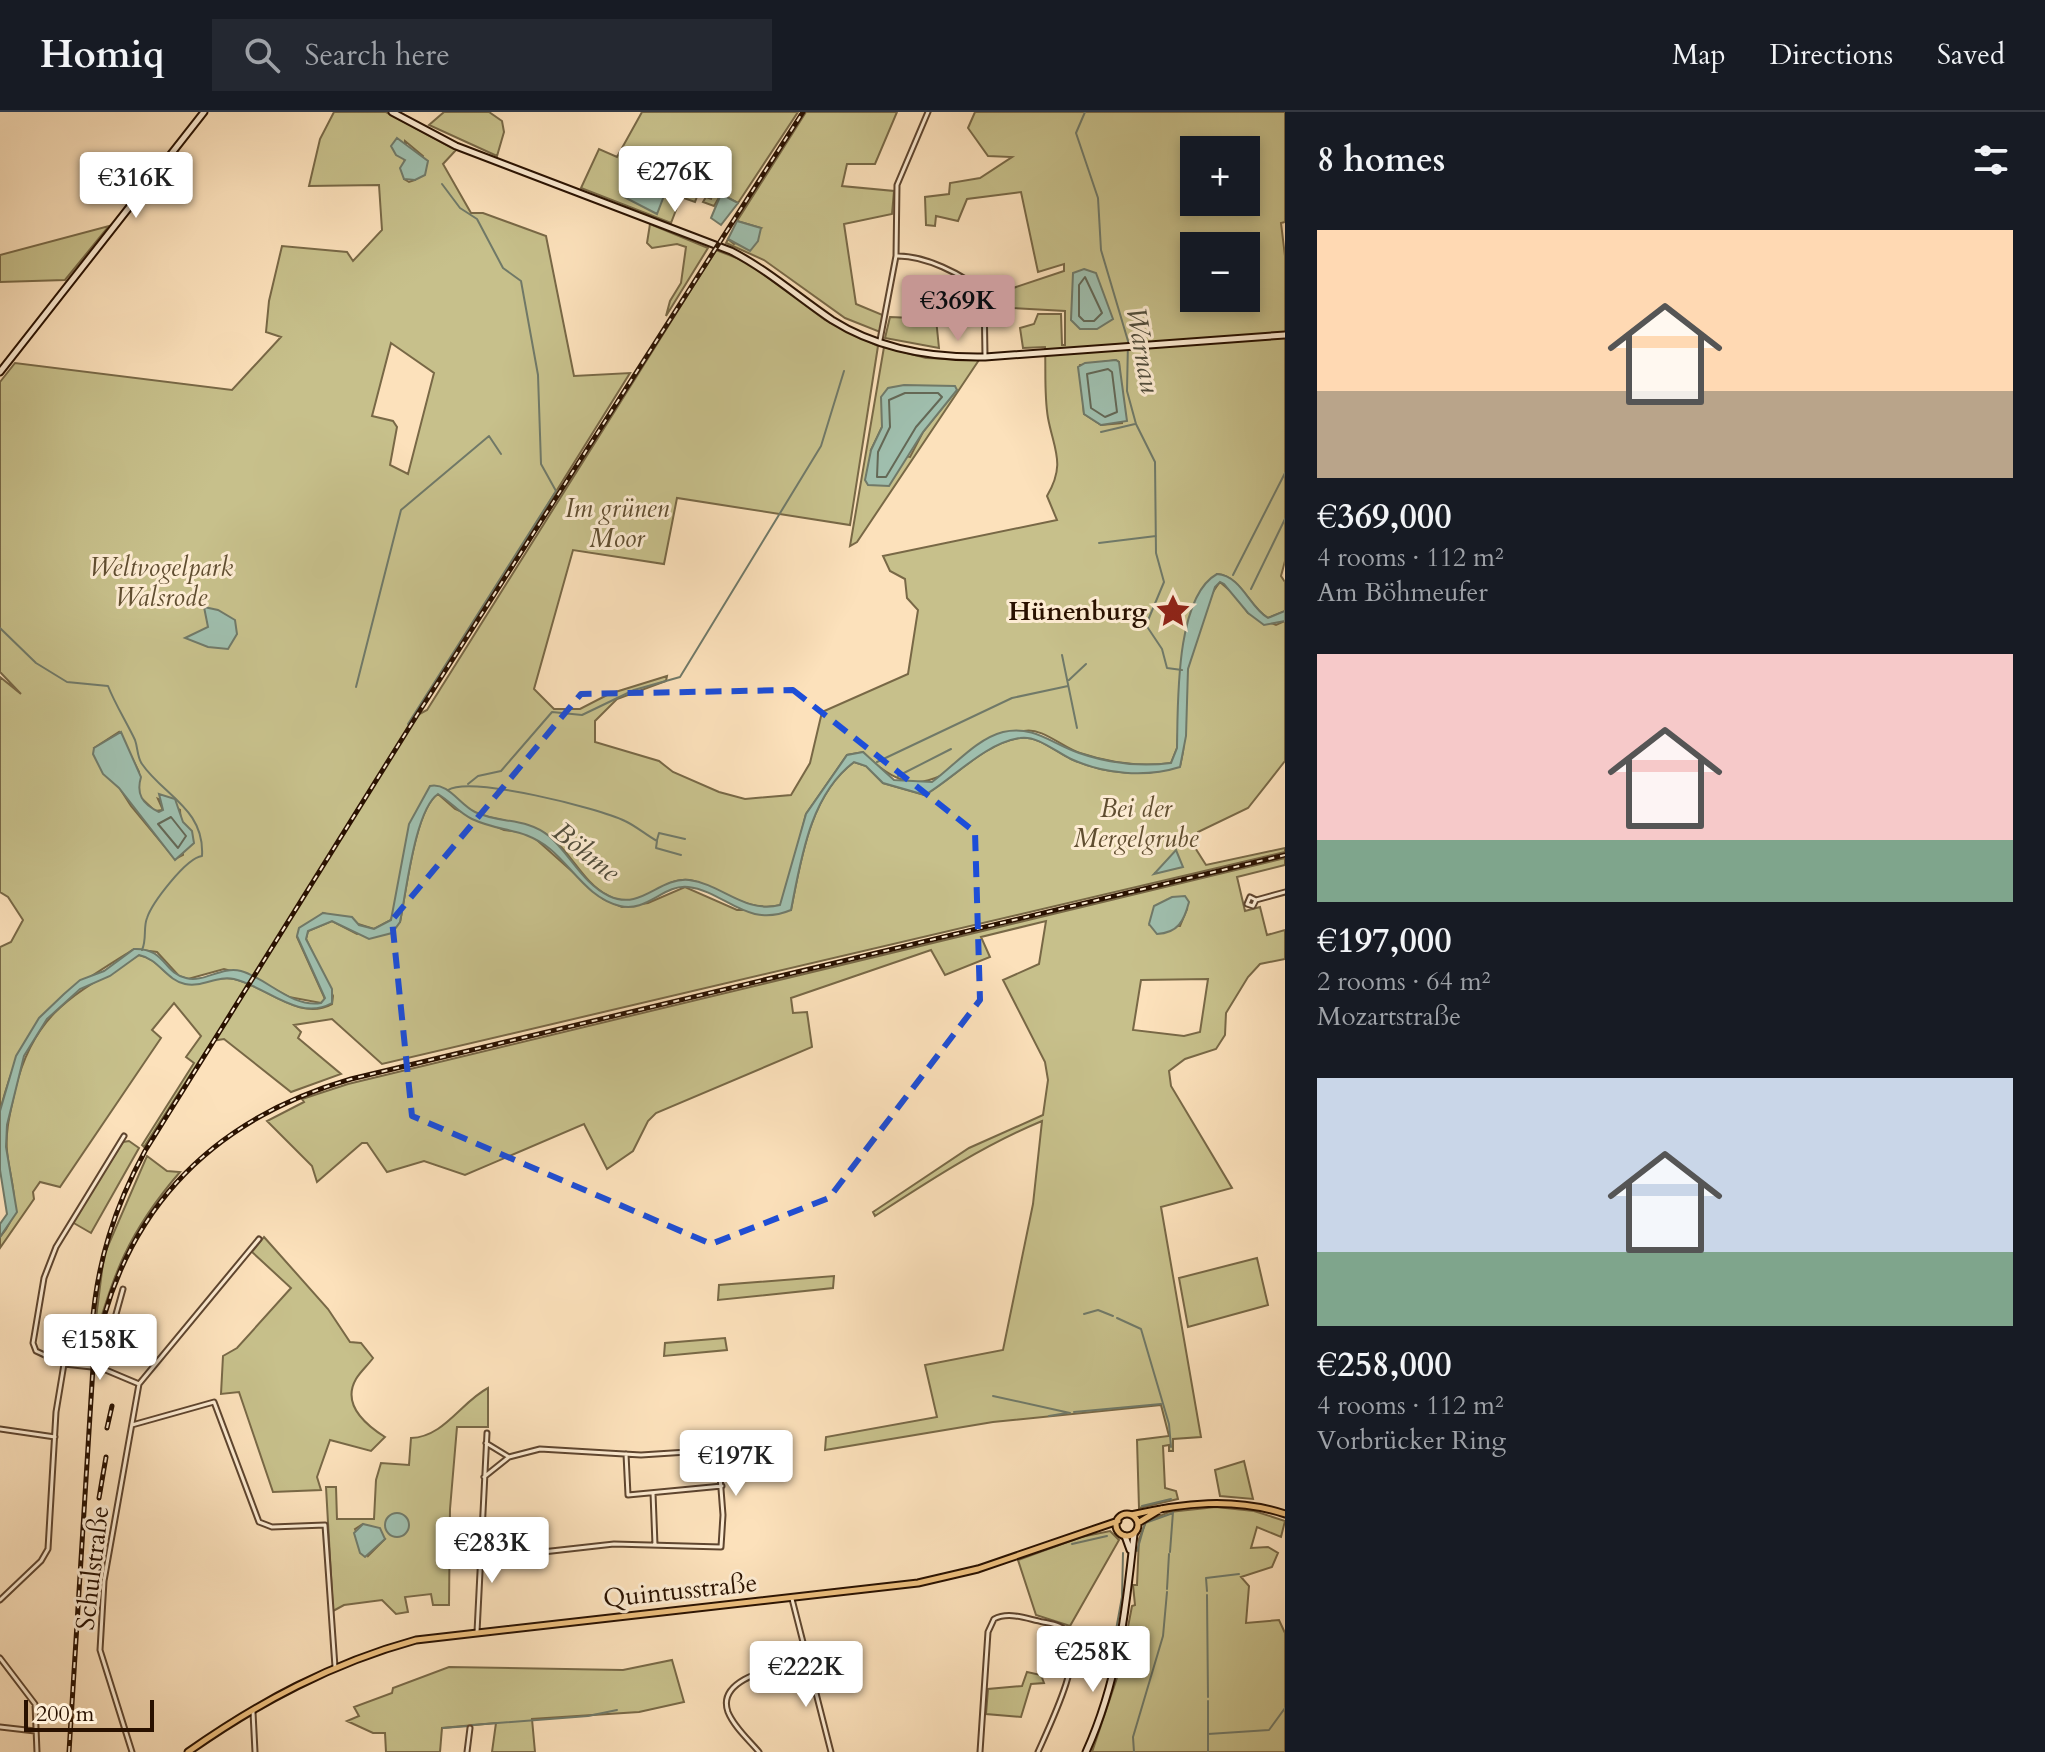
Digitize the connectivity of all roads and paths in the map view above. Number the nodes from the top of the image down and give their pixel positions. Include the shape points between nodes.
1 (204, 112) edge
2 (392, 112) edge
3 (928, 112) edge
4 (896, 256) junction
5 (1285, 335) edge
6 (880, 342) junction
7 (985, 357) junction
8 (0, 372) edge
9 (1285, 892) edge
10 (1256, 900) dead end
11 (124, 1136) dead end
12 (259, 1239) dead end
13 (123, 1289) dead end
14 (64, 1364) junction
15 (101, 1368) junction
16 (139, 1384) junction
17 (132, 1425) junction
18 (0, 1429) edge
19 (487, 1433) dead end
20 (55, 1437) junction
21 (486, 1443) junction
22 (626, 1454) junction
23 (509, 1457) junction
24 (484, 1477) junction
25 (722, 1486) junction
26 (653, 1493) junction
27 (1161, 1509) junction
28 (1285, 1514) edge
29 (1131, 1515) junction
30 (1118, 1521) junction
31 (1138, 1523) junction
32 (1100, 1528) junction
33 (1118, 1530) junction
34 (1134, 1534) junction
35 (1125, 1536) junction
36 (655, 1545) junction
37 (1131, 1553) junction
38 (480, 1559) junction
39 (792, 1599) junction
40 (0, 1600) edge
41 (477, 1632) junction
42 (0, 1658) edge
43 (806, 1659) junction
44 (335, 1667) junction
45 (251, 1709) junction
46 (0, 1727) edge
47 (470, 1728) dead end
48 (35, 1731) junction
49 (37, 1752) edge
50 (132, 1752) edge
51 (188, 1752) edge
52 (255, 1752) edge
53 (467, 1752) edge
54 (759, 1752) edge
55 (831, 1752) edge
56 (980, 1752) edge
57 (1038, 1752) edge
58 (1086, 1752) edge

1 - 8 street
2 - 6 street via 456,146 731,251 834,321
3 - 4 street via 897,185
4 - 6 street
4 - 7 street via 943,268 984,293
5 - 7 street
6 - 7 street via 938,356
9 - 10 street
11 - 14 street via 56,1247 44,1278 34,1348
12 - 16 street
13 - 15 street
14 - 15 street
14 - 20 street
15 - 16 street
16 - 17 street, Schulstraße
17 - 44 street via 214,1402 259,1522 272,1527 325,1525
17 - 50 street, Schulstraße via 104,1581 100,1650
18 - 20 street
19 - 21 street
20 - 40 street via 47,1553
21 - 23 street
21 - 24 street
22 - 23 street via 556,1448
22 - 25 street via 718,1450
22 - 26 street via 628,1495
23 - 24 street
24 - 38 street
25 - 26 street
25 - 36 street via 721,1547
26 - 36 street
27 - 28 main road via 1217,1503
27 - 29 main road
27 - 31 main road
29 - 30 main road
29 - 31 main road
30 - 32 main road, Quintusstraße
30 - 33 main road
31 - 34 main road
32 - 33 main road, Quintusstraße
32 - 39 main road, Quintusstraße via 947,1577
33 - 35 main road
34 - 35 main road
34 - 37 street
35 - 37 street
36 - 38 street via 572,1546
37 - 58 street via 1121,1643 1107,1700
38 - 41 street
39 - 41 main road, Quintusstraße
39 - 43 street
41 - 44 main road, Quintusstraße via 416,1640
42 - 48 street via 34,1702
43 - 54 street via 731,1688 729,1714
43 - 55 street
44 - 45 main road, Quintusstraße
45 - 51 main road, Quintusstraße
45 - 52 street
46 - 48 street
47 - 53 street
48 - 49 street
56 - 57 street via 988,1632 994,1619 1004,1615 1058,1626 1073,1641 1065,1685

